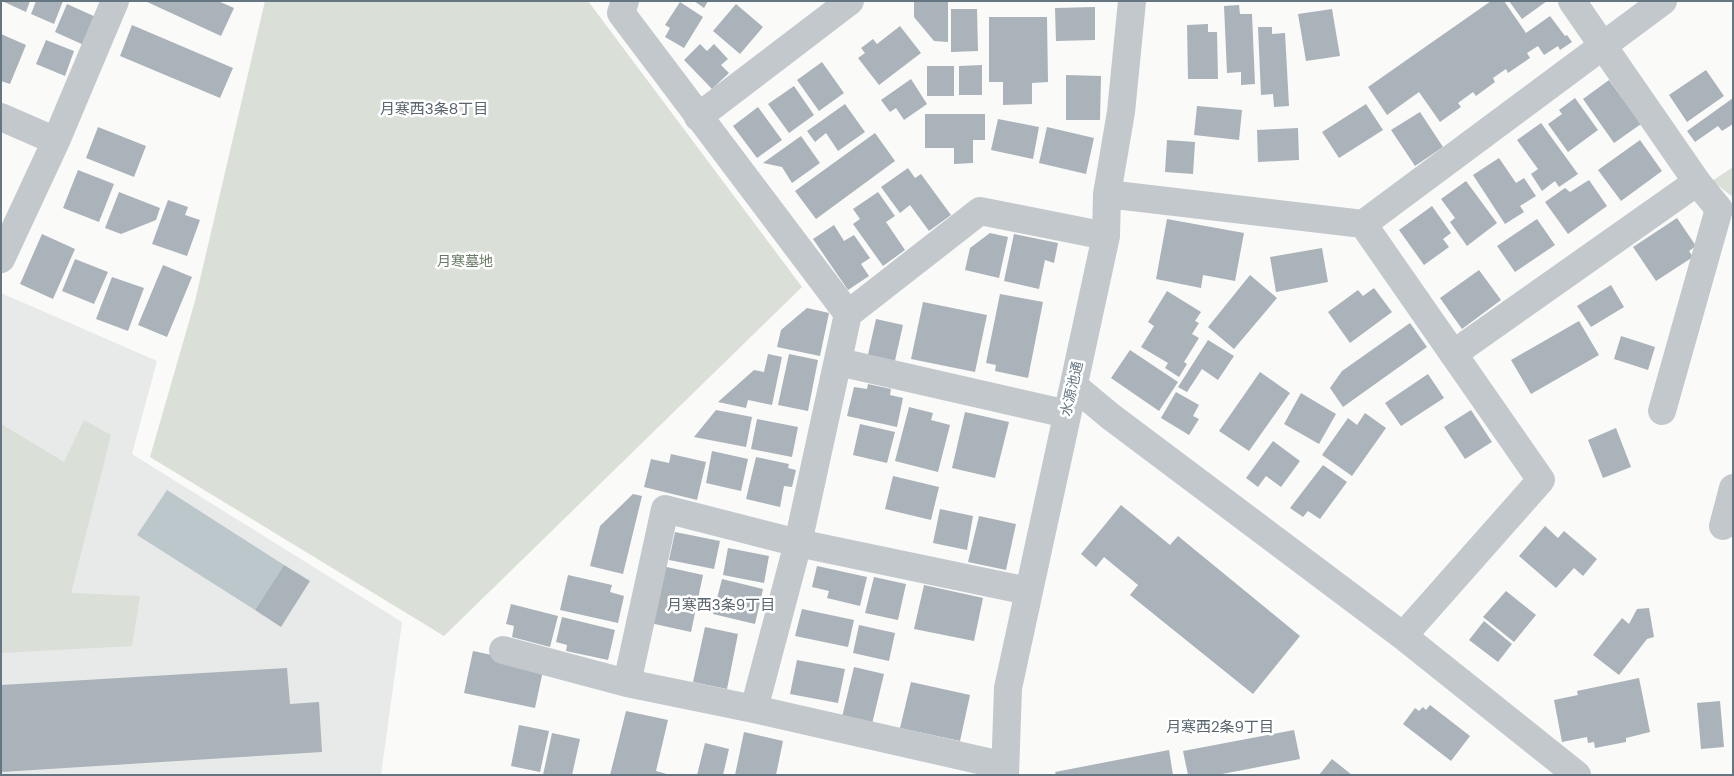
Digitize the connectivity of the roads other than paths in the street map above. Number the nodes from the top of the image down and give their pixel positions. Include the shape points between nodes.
1 (115, 1) edge
2 (625, 1) edge
3 (850, 1) edge
4 (1132, 1) edge
5 (1572, 1) edge
6 (1663, 1) edge
7 (1602, 44) junction
8 (1, 117) edge
9 (698, 117) junction
10 (56, 141) junction
11 (1697, 182) junction
12 (1107, 194) junction
13 (1363, 224) junction
14 (1106, 236) junction
15 (1, 259) edge
16 (848, 314) junction
17 (1453, 354) junction
18 (839, 362) junction
19 (1074, 386) junction
20 (1662, 411) dead end
21 (1067, 414) junction
22 (1733, 488) edge
23 (1723, 526) dead end
24 (798, 543) junction
25 (1028, 591) junction
26 (1403, 636) junction
27 (503, 650) dead end
28 (627, 683) junction
29 (754, 709) junction
30 (1005, 771) edge
31 (1576, 775) edge

1 - 10 street
2 - 9 street via 621,13
3 - 9 street
4 - 12 street, 水源池通 via 1121,112
5 - 7 street
6 - 7 street
7 - 11 street
7 - 13 street
8 - 10 street
9 - 16 street
10 - 15 street
11 - 17 street
11 - 20 street via 1719,209
12 - 13 street
12 - 14 street, 水源池通
13 - 17 street
14 - 16 street via 980,211
14 - 19 street, 水源池通
16 - 18 street
17 - 26 street via 1541,480
18 - 21 street
18 - 24 street
19 - 21 street, 水源池通
19 - 26 street
21 - 25 street, 水源池通
22 - 23 street
24 - 25 street
24 - 28 street via 665,509
24 - 29 street
25 - 30 street, 水源池通 via 1008,688
26 - 31 street
27 - 28 street
28 - 29 street
29 - 30 street

